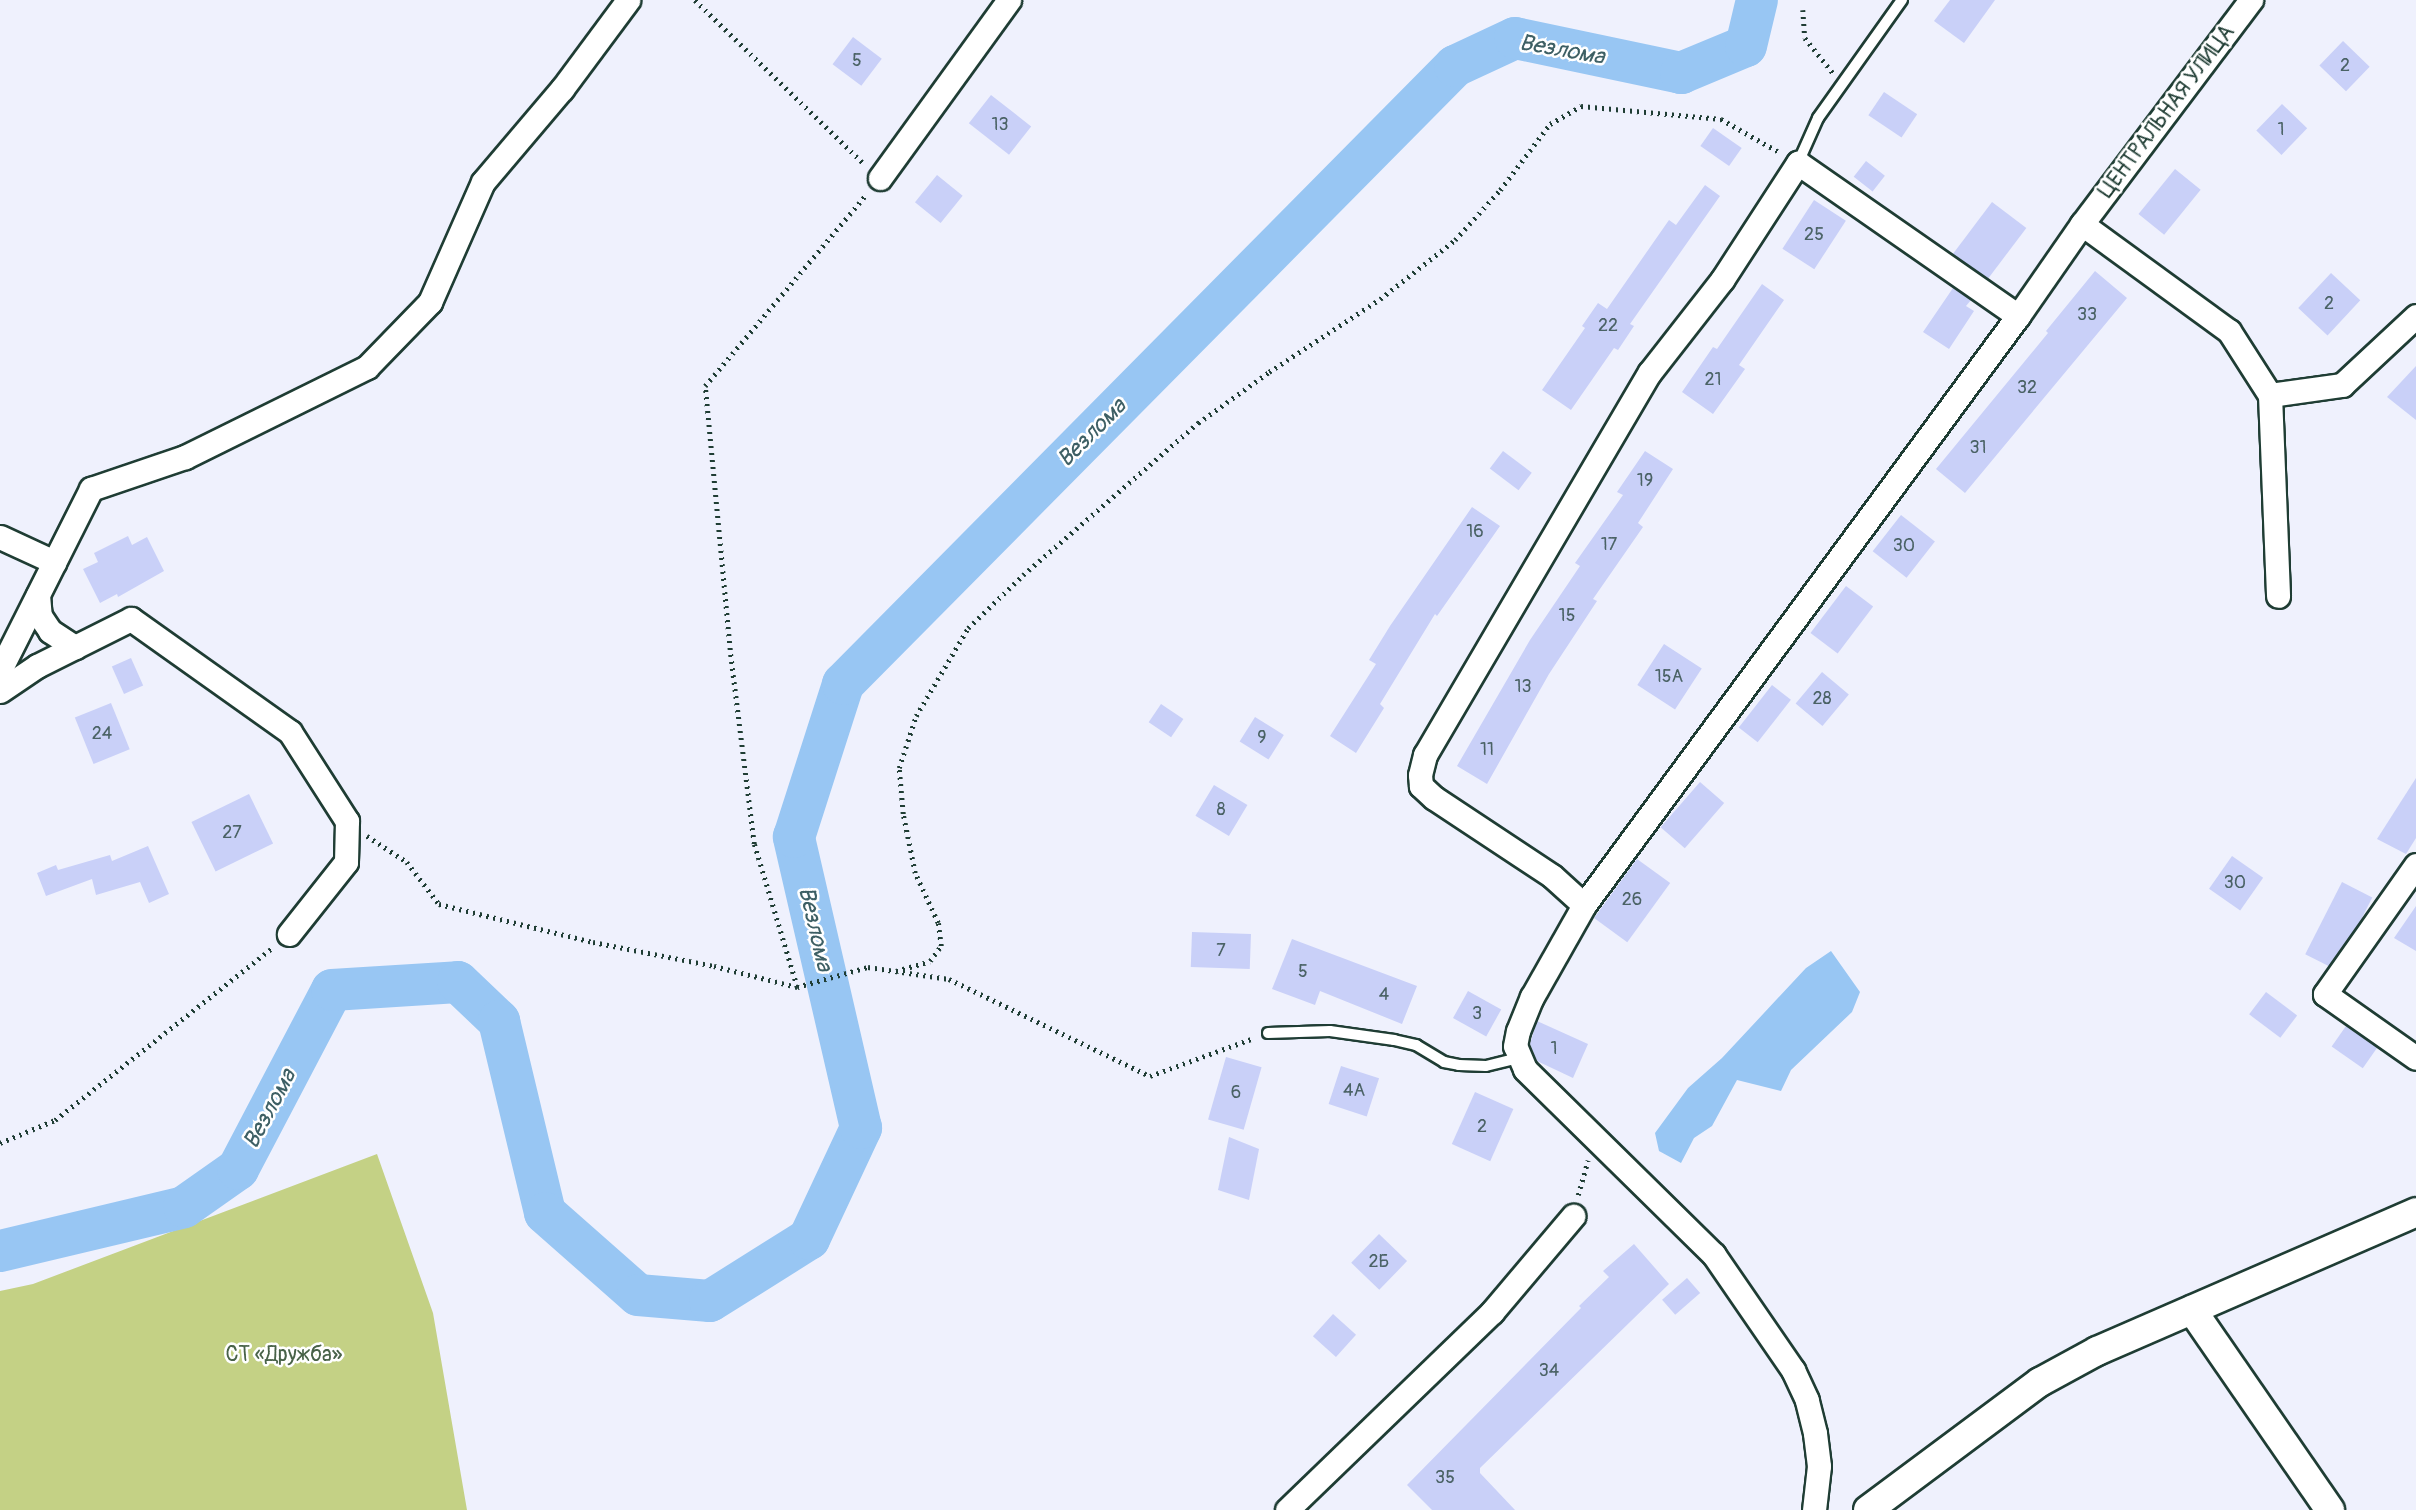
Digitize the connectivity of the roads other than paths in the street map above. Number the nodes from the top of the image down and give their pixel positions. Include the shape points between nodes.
1 (628, 0) edge
2 (1009, 0) edge
3 (1902, 0) edge
4 (2251, 0) edge
5 (1798, 163) junction
6 (880, 178) road end
7 (2082, 224) junction
8 (2018, 316) junction
9 (2416, 316) edge
10 (2270, 395) junction
11 (0, 537) edge
12 (54, 562) junction
13 (38, 595) junction
14 (2278, 596) dead end
15 (75, 648) junction
16 (0, 670) edge
17 (0, 691) edge
18 (2416, 866) edge
19 (1584, 905) junction
20 (289, 934) road end
21 (1268, 1033) road end
22 (1519, 1058) junction
23 (2416, 1059) edge
24 (2416, 1212) edge
25 (1573, 1216) road end
26 (2192, 1310) junction
27 (1287, 1510) edge
28 (1814, 1510) edge
29 (1868, 1510) edge
30 (2330, 1510) edge

1 - 12 street via 562,89 483,182 430,302 367,367 185,457 91,489
2 - 6 street
3 - 5 lane via 1818,118
4 - 7 street, ЦЕНТРАЛЬНАЯ УЛИЦА
5 - 8 street
5 - 19 street via 1723,280 1650,372 1425,754 1422,786 1552,876
7 - 8 street, ЦЕНТРАЛЬНАЯ УЛИЦА
7 - 10 street via 2229,331
8 - 19 street, ЦЕНТРАЛЬНАЯ УЛИЦА
9 - 10 street via 2342,386
10 - 14 street
11 - 12 street
12 - 13 street
13 - 15 street via 40,617 50,631
13 - 16 street
15 - 17 street
15 - 20 street via 131,619 290,732 347,821 346,862
18 - 23 street via 2325,994
19 - 22 street, ЦЕНТРАЛЬНАЯ УЛИЦА via 1532,996 1518,1031 1515,1046
21 - 22 lane via 1330,1031 1394,1040 1460,1065 1486,1066
22 - 28 street via 1714,1255 1793,1370 1815,1433 1819,1466
24 - 26 street
25 - 27 street via 1492,1312
26 - 29 street via 2097,1351 2040,1382
26 - 30 street

